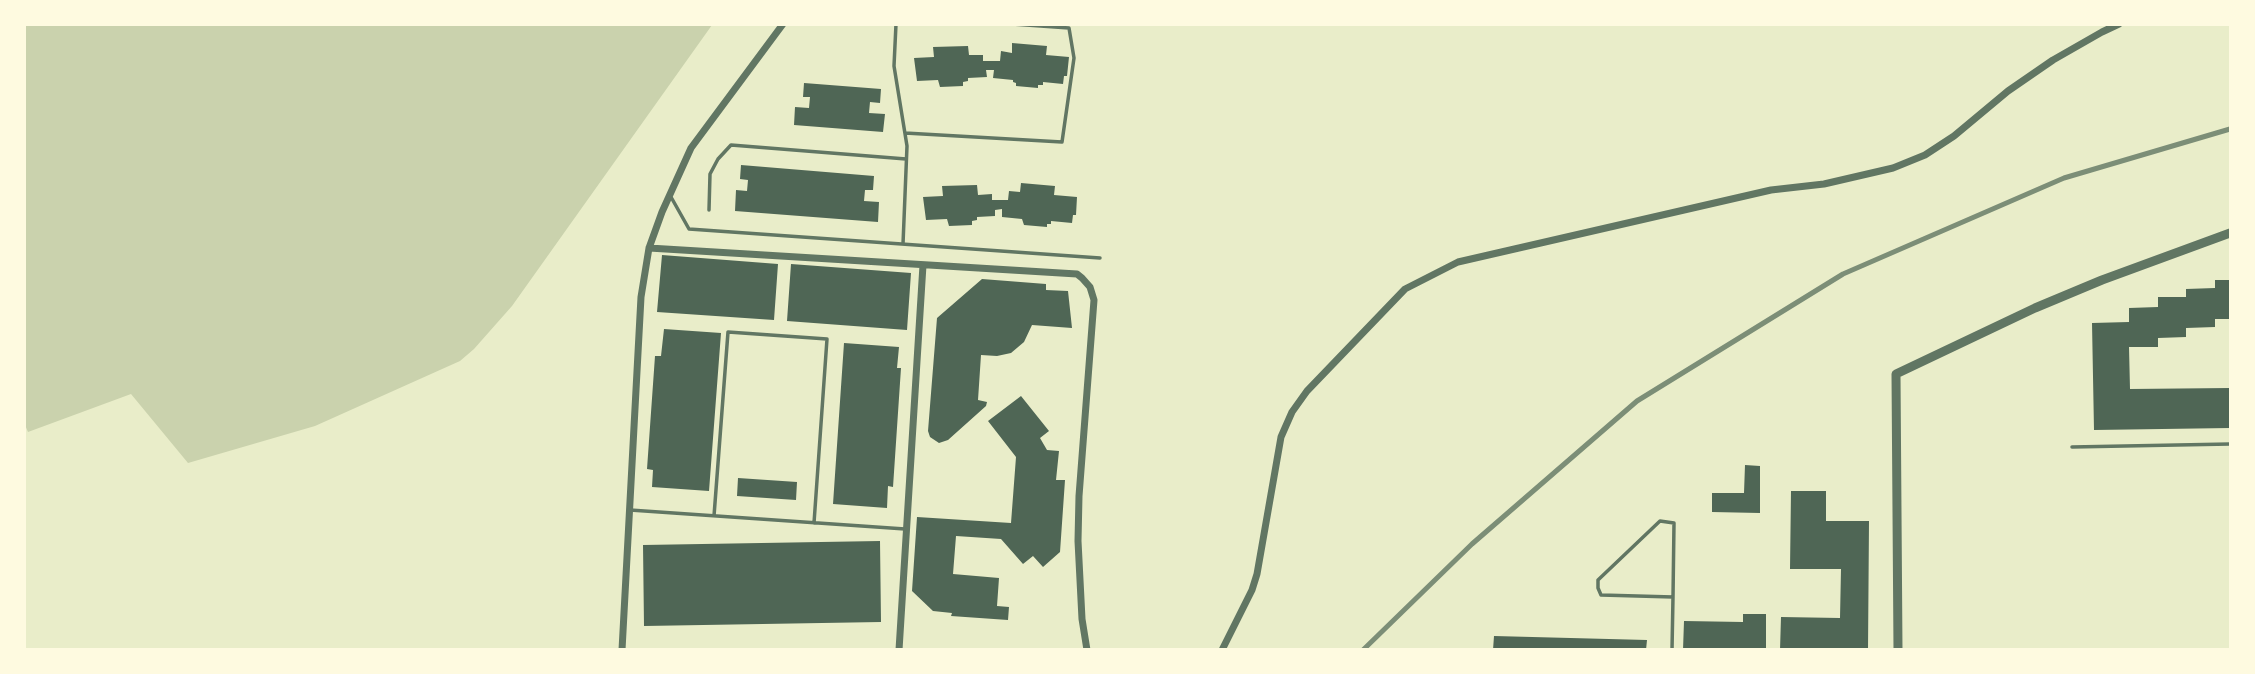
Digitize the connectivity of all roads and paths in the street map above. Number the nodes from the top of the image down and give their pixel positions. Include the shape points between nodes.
1 (783, 24) edge
2 (896, 24) edge
3 (1012, 24) edge
4 (2119, 24) edge
5 (905, 133) junction
6 (906, 159) junction
7 (670, 194) junction
8 (709, 210) dead end
9 (2231, 233) edge
10 (903, 244) junction
11 (649, 248) junction
12 (1100, 258) dead end
13 (923, 265) junction
14 (2231, 444) edge
15 (2072, 447) dead end
16 (630, 510) junction
17 (714, 516) junction
18 (814, 523) junction
19 (907, 529) junction
20 (1673, 597) junction
21 (622, 649) edge
22 (900, 649) edge
23 (1087, 649) edge
24 (1222, 649) edge
25 (1672, 649) edge
26 (1898, 649) edge

1 - 7 street via 691,148
2 - 5 lane via 894,66
3 - 5 lane via 1069,28 1074,58 1062,142
4 - 24 street via 2053,60 1925,155 1893,169 1771,190 1458,262 1405,289 1292,412 1281,437 1257,574
5 - 6 lane
6 - 8 lane via 731,145 710,174
6 - 10 lane
7 - 10 lane via 689,229
7 - 11 street
9 - 26 street via 2046,303 1896,374
10 - 12 lane
11 - 13 street
11 - 16 street via 641,297
13 - 19 street
13 - 23 street via 1077,274 1090,287 1094,300 1078,541
14 - 15 lane
16 - 17 lane
16 - 21 street
17 - 18 lane
17 - 18 lane via 728,332 827,339
18 - 19 lane
19 - 22 street
20 - 20 lane via 1601,595 1598,588 1598,580 1660,521 1674,523
20 - 25 lane

